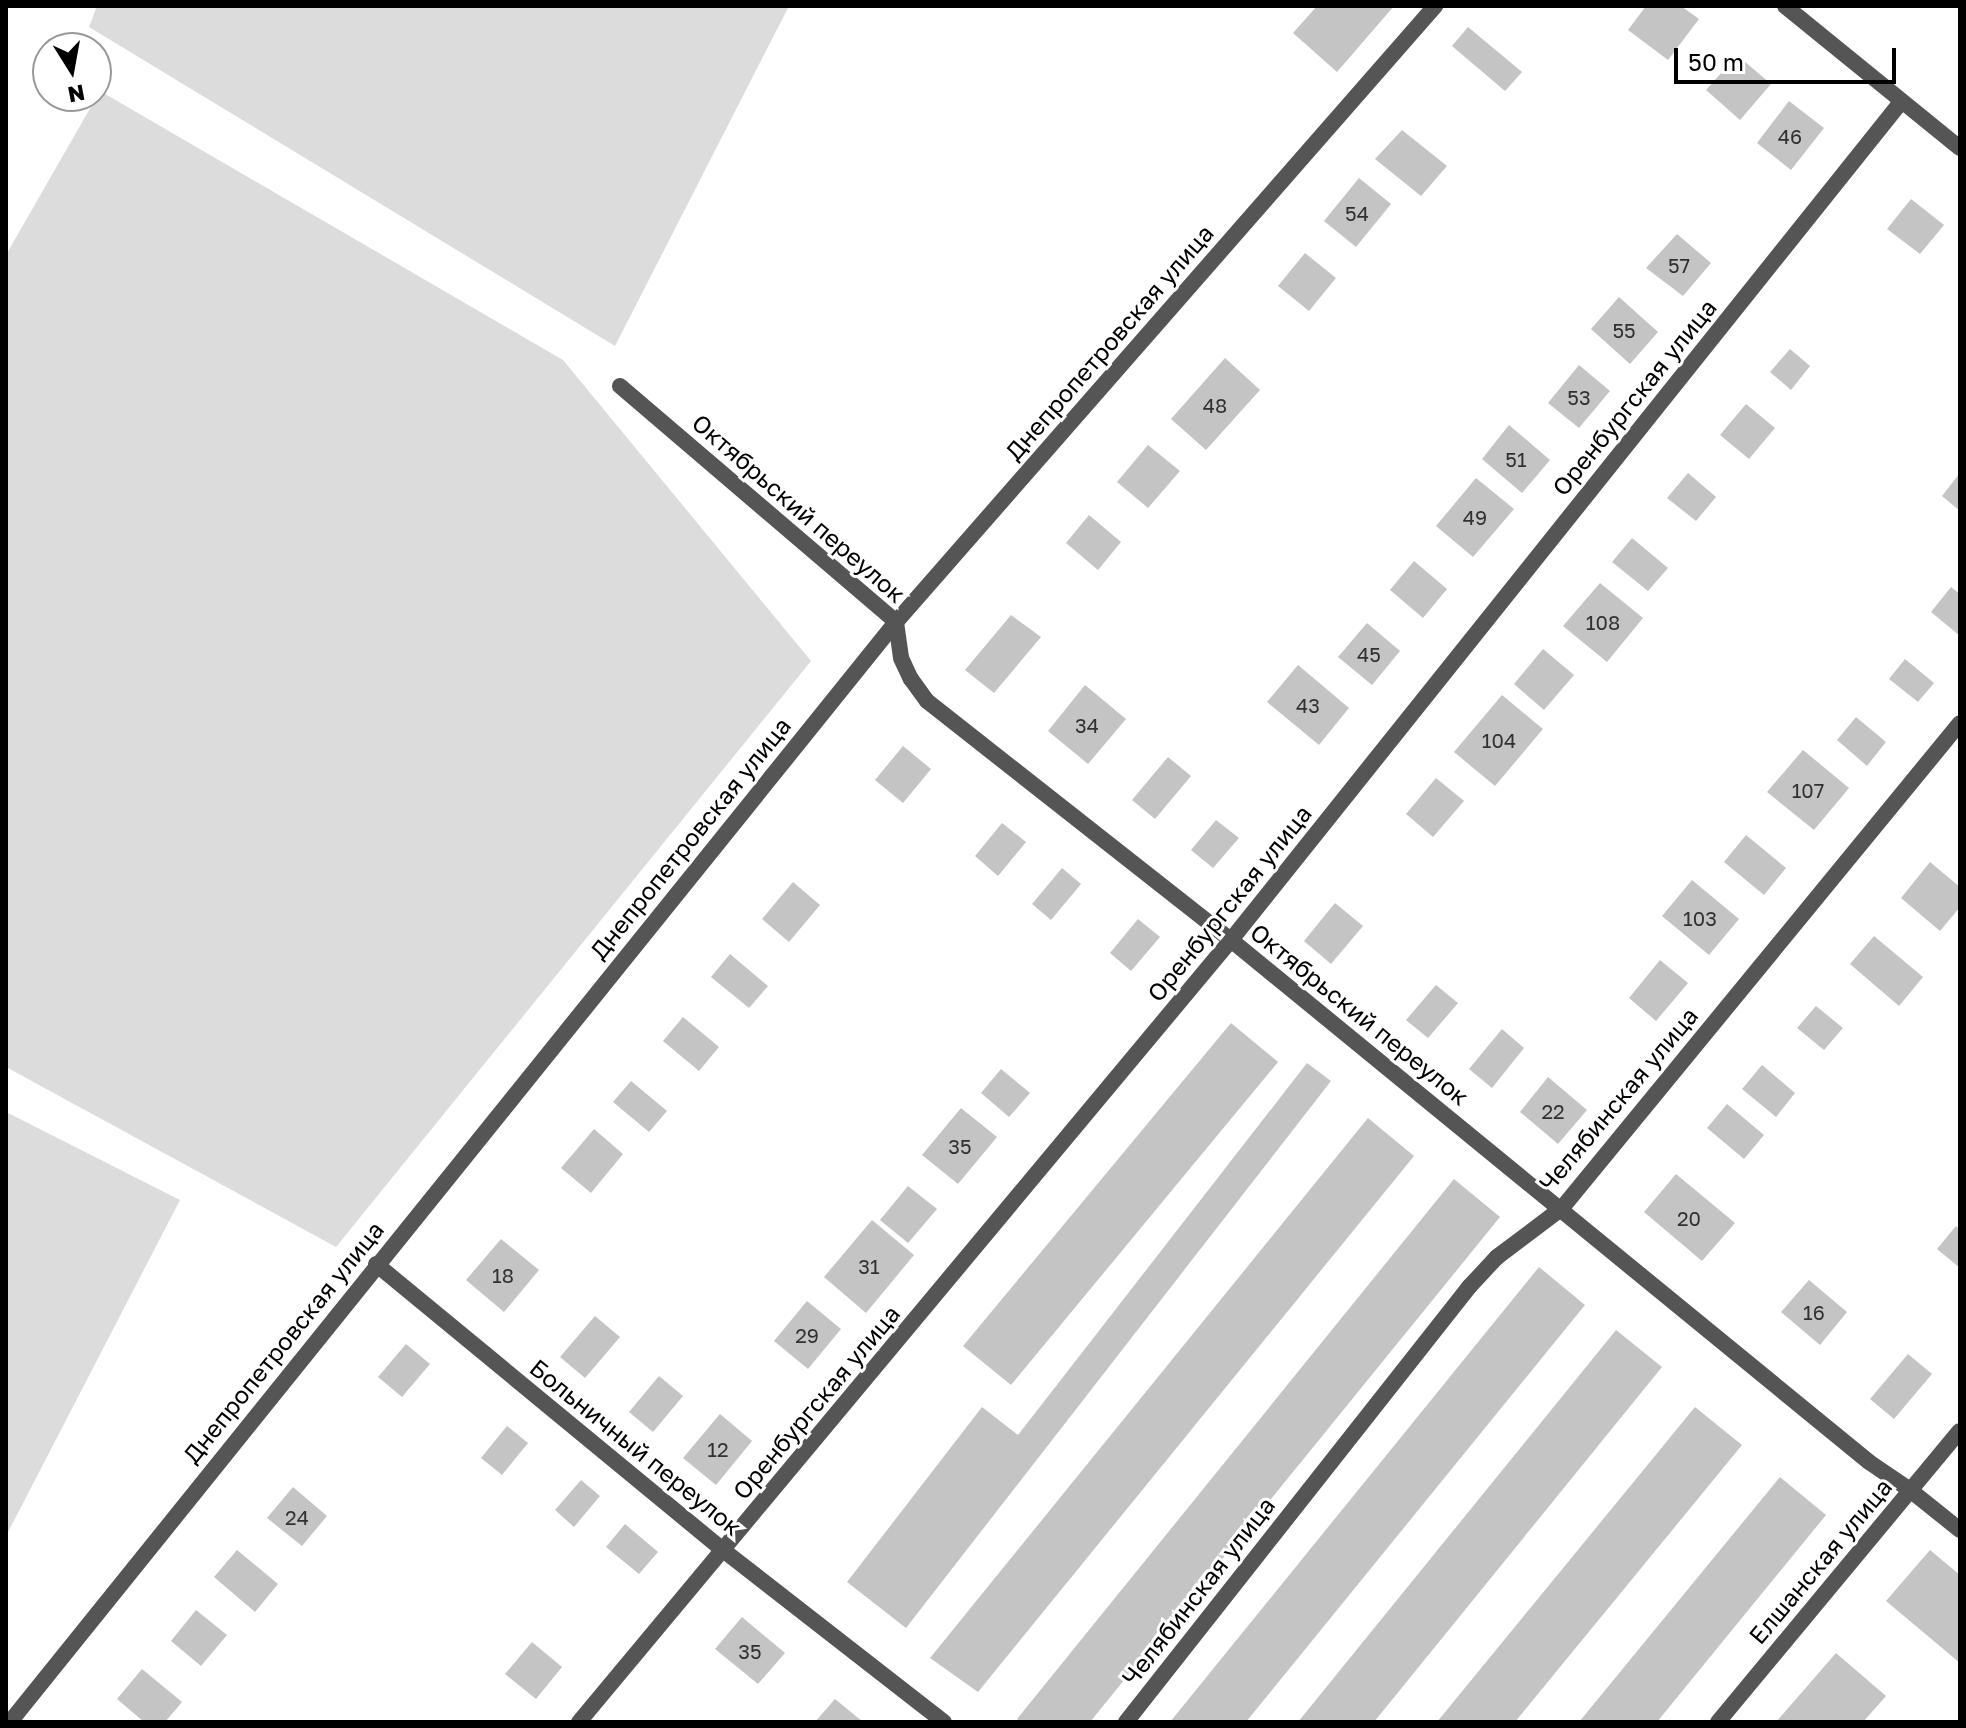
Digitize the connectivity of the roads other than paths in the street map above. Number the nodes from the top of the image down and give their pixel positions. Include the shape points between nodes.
1 (1435, 6) edge
2 (1785, 6) edge
3 (1901, 102) junction
4 (1960, 148) edge
5 (620, 386) dead end
6 (896, 622) junction
7 (1960, 723) edge
8 (1231, 940) junction
9 (1562, 1208) junction
10 (376, 1264) junction
11 (1960, 1431) edge
12 (1910, 1490) junction
13 (1960, 1530) edge
14 (723, 1550) junction
15 (10, 1722) edge
16 (579, 1722) edge
17 (944, 1722) edge
18 (1126, 1722) edge
19 (1718, 1722) edge

1 - 6 street, Днепропетровская улица
2 - 3 street
3 - 4 street
3 - 8 street, Оренбургская улица
5 - 6 street, Октябрьский переулок
6 - 8 street, Октябрьский переулок via 901,658 927,701
6 - 10 street, Днепропетровская улица
7 - 9 street, Челябинская улица
8 - 9 street, Октябрьский переулок
8 - 14 street, Оренбургская улица
9 - 12 street, Октябрьский переулок via 1869,1462
9 - 18 street, Челябинская улица via 1497,1257 1469,1287
10 - 14 street, Больничный переулок
10 - 15 street, Днепропетровская улица
11 - 12 street, Елшанская улица
12 - 13 street, Октябрьский переулок
12 - 19 street, Елшанская улица
14 - 16 street, Оренбургская улица
14 - 17 street, Больничный переулок

